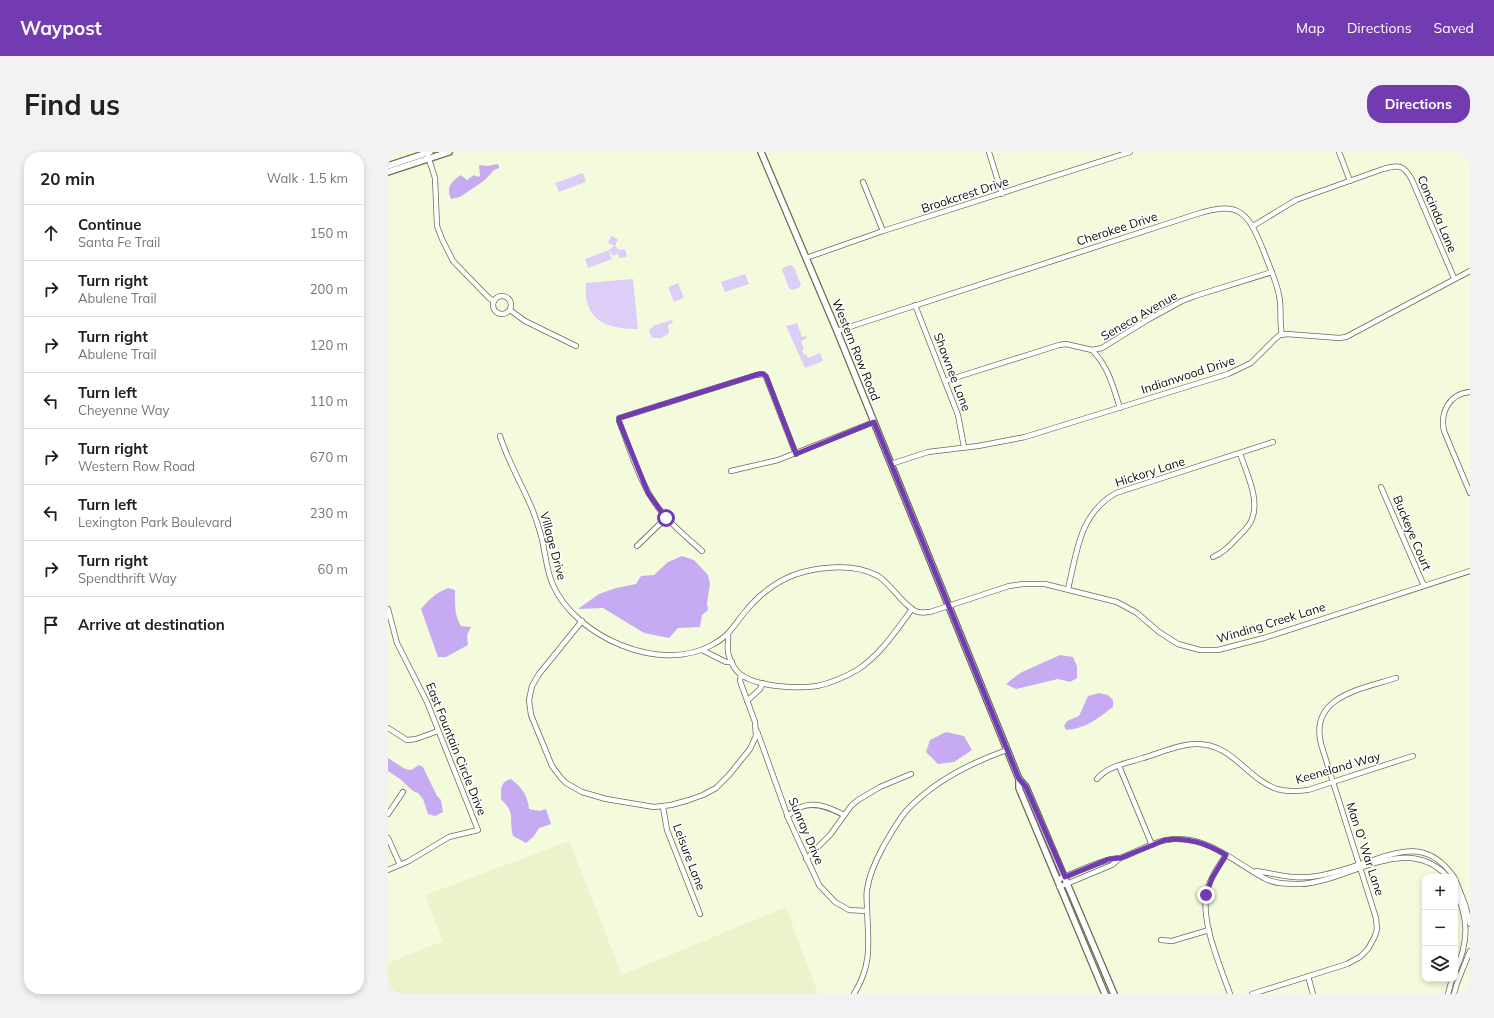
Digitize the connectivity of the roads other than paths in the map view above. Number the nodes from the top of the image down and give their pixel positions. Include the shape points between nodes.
1 (449, 152) edge
2 (761, 152) edge
3 (989, 152) edge
4 (1130, 152) edge
5 (1339, 152) edge
6 (428, 155) edge
7 (388, 166) edge
8 (388, 172) edge
9 (1350, 181) junction
10 (863, 182) dead end
11 (1002, 194) junction
12 (1253, 226) junction
13 (883, 231) junction
14 (806, 258) junction
15 (1470, 271) edge
16 (1272, 272) junction
17 (1454, 278) junction
18 (494, 301) junction
19 (915, 305) junction
20 (510, 310) junction
21 (837, 331) junction
22 (1282, 335) junction
23 (576, 346) dead end
24 (1092, 350) junction
25 (946, 381) junction
26 (1470, 392) edge
27 (1120, 408) junction
28 (874, 422) junction
29 (500, 436) dead end
30 (1273, 442) dead end
31 (964, 447) junction
32 (1240, 453) junction
33 (796, 454) junction
34 (891, 464) junction
35 (731, 471) dead end
36 (1381, 487) dead end
37 (1470, 493) edge
38 (666, 518) junction
39 (637, 546) dead end
40 (702, 551) dead end
41 (1213, 557) dead end
42 (1470, 571) edge
43 (1424, 586) junction
44 (1068, 589) junction
45 (947, 606) junction
46 (388, 609) edge
47 (912, 610) junction
48 (582, 621) junction
49 (728, 635) junction
50 (702, 650) junction
51 (732, 662) junction
52 (741, 675) junction
53 (1396, 678) dead end
54 (763, 683) junction
55 (747, 701) junction
56 (388, 728) edge
57 (756, 729) junction
58 (438, 731) junction
59 (1007, 750) junction
60 (1413, 756) dead end
61 (1119, 766) junction
62 (911, 774) dead end
63 (1019, 779) junction
64 (1097, 779) dead end
65 (1333, 782) junction
66 (403, 792) dead end
67 (663, 807) junction
68 (388, 814) edge
69 (844, 815) junction
70 (787, 816) junction
71 (388, 838) edge
72 (1152, 845) junction
73 (1226, 855) junction
74 (1121, 858) junction
75 (806, 859) junction
76 (400, 865) junction
77 (1360, 866) junction
78 (388, 870) edge
79 (1445, 874) edge
80 (1452, 874) edge
81 (1065, 877) junction
82 (1057, 880) junction
83 (1067, 883) junction
84 (1458, 886) edge
85 (1059, 887) junction
86 (1458, 894) edge
87 (1465, 904) edge
88 (867, 911) junction
89 (700, 914) dead end
90 (1470, 924) edge
91 (1209, 930) junction
92 (1161, 940) dead end
93 (1470, 951) edge
94 (1458, 965) edge
95 (1308, 976) junction
96 (1451, 982) edge
97 (854, 994) edge
98 (1105, 994) edge
99 (1114, 994) edge
100 (1230, 994) edge
101 (1252, 994) edge
102 (1313, 994) edge
103 (1448, 994) edge
104 (1454, 994) edge

1 - 6 street
2 - 14 street, Western Row Road
3 - 11 street
4 - 11 street, Brookcrest Drive
5 - 9 street
6 - 7 street
6 - 8 street
6 - 18 street via 435,178 437,226 442,240 453,261
9 - 12 street via 1296,200
9 - 17 street, Concinda Lane via 1394,166 1404,168 1412,180
10 - 13 street
11 - 13 street, Brookcrest Drive
12 - 16 street
12 - 19 street, Cherokee Drive via 1244,215 1234,210 1208,210
13 - 14 street, Brookcrest Drive
14 - 21 street, Western Row Road
15 - 17 street
16 - 22 street via 1279,295
16 - 24 street, Seneca Avenue via 1182,301 1149,318 1109,345
17 - 22 street via 1346,337
18 - 20 street via 498,312 504,314
18 - 20 street via 500,296 507,297 511,302
19 - 21 street, Cherokee Drive
19 - 25 street, Shawnee Lane
20 - 23 street via 524,321
21 - 28 street, Western Row Road
22 - 27 street, Indianwood Drive via 1274,339 1248,365 1228,374
24 - 25 street, Seneca Avenue via 1066,344 1058,345
24 - 27 street via 1100,357 1107,370
25 - 31 street, Shawnee Lane via 958,415
26 - 37 street via 1453,398 1442,420 1444,431
27 - 31 street, Indianwood Drive via 1026,437
28 - 33 street
28 - 34 street, Western Row Road
29 - 48 street, Village Drive via 536,518 553,586 566,605
30 - 32 street, Hickory Lane
31 - 34 street, Indianwood Drive via 928,452
32 - 41 street via 1253,497 1254,512 1246,529 1226,550
32 - 44 street, Hickory Lane via 1116,493 1103,501 1090,515 1083,529
33 - 35 street
33 - 38 street via 766,376 763,374 618,419 648,493
34 - 45 street, Western Row Road
36 - 43 street, Buckeye Court
38 - 39 street
38 - 40 street
42 - 43 street, Winding Creek Lane
43 - 44 street, Winding Creek Lane via 1252,642 1218,650 1200,650 1178,644 1127,607
44 - 45 street, Winding Creek Lane via 1046,584 1023,584 995,590
45 - 47 street via 923,613
45 - 59 street, Western Row Road
46 - 58 street, East Fountain Circle Drive via 397,643 428,702
47 - 49 street, Village Drive via 884,580 871,573 843,567 817,569 792,575 770,588 747,609
47 - 54 street via 874,656 843,677 812,686 786,687
48 - 50 street, Village Drive via 619,644 636,651 670,656
48 - 67 street via 539,674 530,693 531,712 547,756 560,778 582,792 635,805
49 - 50 street, Village Drive
49 - 51 street via 728,652
50 - 51 street via 726,662
51 - 52 street
52 - 54 street
52 - 55 street, Sunray Drive via 740,681
53 - 65 street, Man O’ War Lane via 1343,695 1326,709 1320,722 1319,737
54 - 55 street
55 - 57 street, Sunray Drive
56 - 58 street via 407,740
57 - 67 street via 755,740 750,749 719,786 703,795
57 - 70 street, Sunray Drive
58 - 76 street, East Fountain Circle Drive via 478,830 449,837
59 - 63 street, Western Row Road
59 - 88 street via 952,774 906,812 876,861 867,890
60 - 65 street, Keeneland Way
61 - 64 street, Keeneland Way via 1104,771
61 - 65 street, Keeneland Way via 1182,746 1204,744 1225,751 1259,779 1278,789 1308,790
61 - 72 street
62 - 69 street via 867,794 850,806
63 - 81 street, Western Row Road via 1026,787
63 - 82 street, Western Row Road via 1019,788
65 - 77 street, Man O’ War Lane
66 - 68 street
67 - 89 street, Leisure Lane via 667,830
69 - 70 street via 819,804 809,804
69 - 75 street via 830,835
70 - 75 street, Sunray Drive
71 - 76 street
72 - 73 street via 1173,839 1191,840 1209,845
72 - 74 street
73 - 77 street via 1254,871 1287,877 1306,878
73 - 91 street via 1212,878 1206,895 1205,909
74 - 81 street via 1109,859
74 - 83 street via 1112,865
75 - 88 street, Sunray Drive via 819,885 835,902 849,910
76 - 78 street, East Fountain Circle Drive
77 - 79 street via 1410,857 1432,863
77 - 80 street via 1398,852 1413,851 1437,859
77 - 95 street, Man O’ War Lane via 1376,918 1377,929 1372,943 1366,952 1354,961
81 - 82 street
81 - 83 street, Western Row Road
82 - 85 street, Western Row Road
83 - 85 street
83 - 99 street, Western Row Road
84 - 87 street
85 - 98 street, Western Row Road
86 - 87 street
87 - 90 street
87 - 94 street via 1466,940
88 - 97 street via 867,964 863,979
91 - 92 street via 1172,941
91 - 100 street
93 - 104 street
95 - 101 street, Man O’ War Lane
95 - 102 street
96 - 103 street

